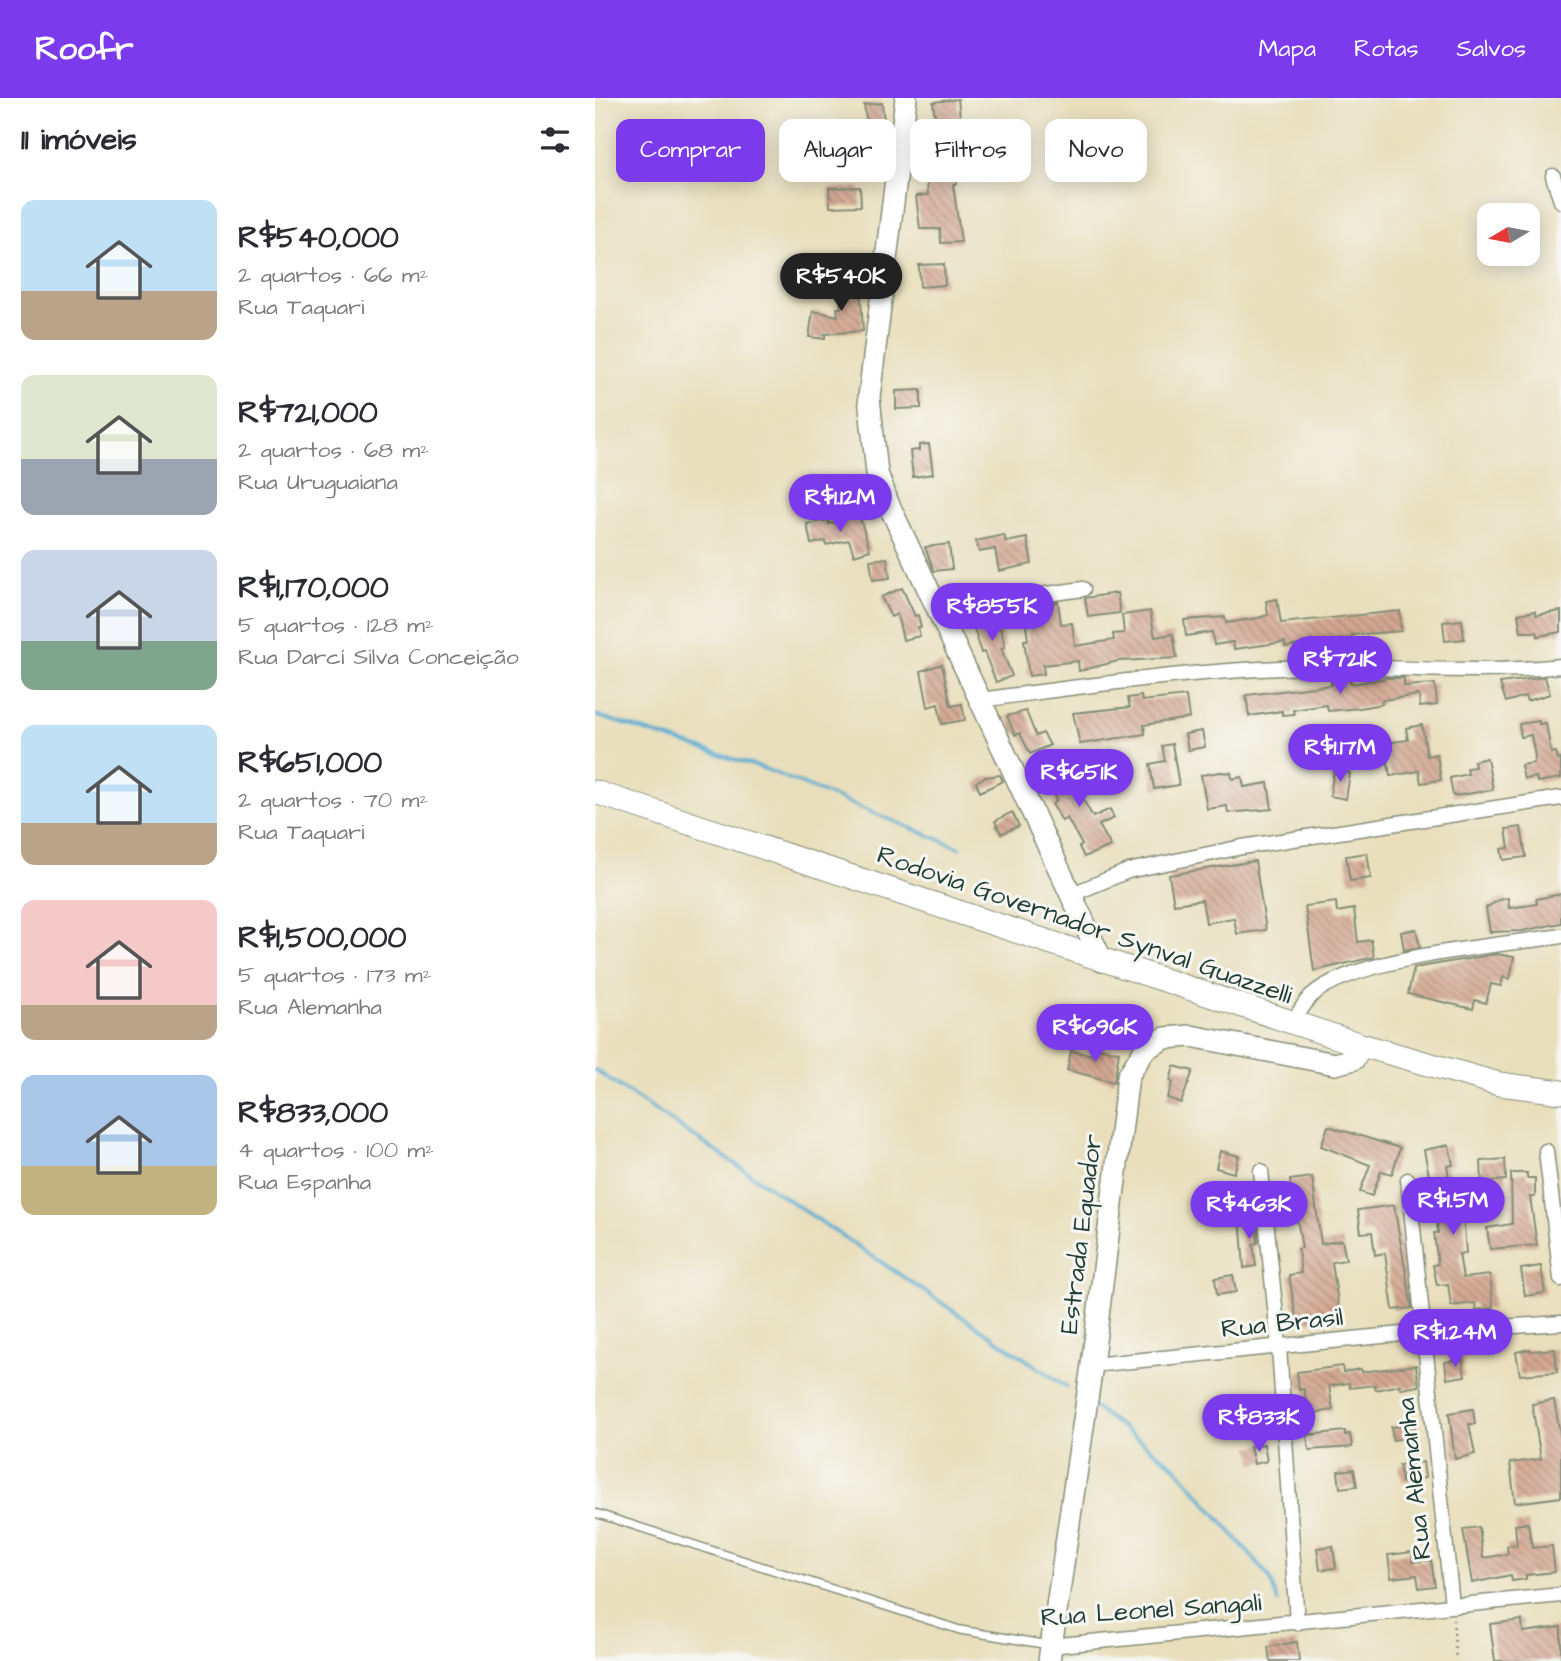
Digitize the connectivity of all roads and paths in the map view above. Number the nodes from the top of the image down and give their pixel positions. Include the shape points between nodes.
1 (906, 98) edge
2 (1553, 176) dead end
3 (1561, 201) edge
4 (1083, 589) dead end
5 (938, 609) junction
6 (1561, 666) edge
7 (979, 700) junction
8 (595, 792) edge
9 (1561, 798) edge
10 (1070, 895) junction
11 (1561, 936) edge
12 (1103, 961) junction
13 (1292, 1023) junction
14 (1361, 1045) junction
15 (1561, 1092) edge
16 (1546, 1151) dead end
17 (1261, 1171) dead end
18 (1408, 1180) dead end
19 (1561, 1279) edge
20 (1561, 1323) edge
21 (1422, 1332) junction
22 (1279, 1346) junction
23 (1092, 1365) junction
24 (595, 1513) edge
25 (1561, 1595) edge
26 (1452, 1605) junction
27 (1297, 1623) junction
28 (1049, 1653) edge
29 (1456, 1661) edge

1 - 5 street via 869,397 871,431 877,473 888,503
2 - 3 street
4 - 5 street
5 - 7 street
6 - 7 street via 1475,672 1281,668
7 - 10 street
8 - 12 main road, Rodovia Governador Synval Guazzelli
9 - 10 street via 1242,847 1128,871
10 - 12 street
11 - 13 street via 1393,962 1336,980 1311,996
12 - 13 main road, Rodovia Governador Synval Guazzelli
13 - 14 main road, Rodovia Governador Synval Guazzelli
14 - 15 main road, Rodovia Governador Synval Guazzelli via 1499,1084
14 - 23 street, Estrada Equador via 1355,1059 1335,1064 1191,1036 1165,1038 1145,1049 1128,1076
16 - 19 street
17 - 22 street
18 - 21 street, Rua Alemanha
20 - 21 street, Rua Brasil
21 - 22 street, Rua Brasil
21 - 26 street, Rua Alemanha
22 - 23 street, Rua Brasil
22 - 27 street
23 - 28 street, Estrada Equador
24 - 28 lane, Rua Leonel Sangali via 960,1630
25 - 26 street, Rua Leonel Sangali
26 - 27 street, Rua Leonel Sangali
26 - 29 path
27 - 28 street, Rua Leonel Sangali

